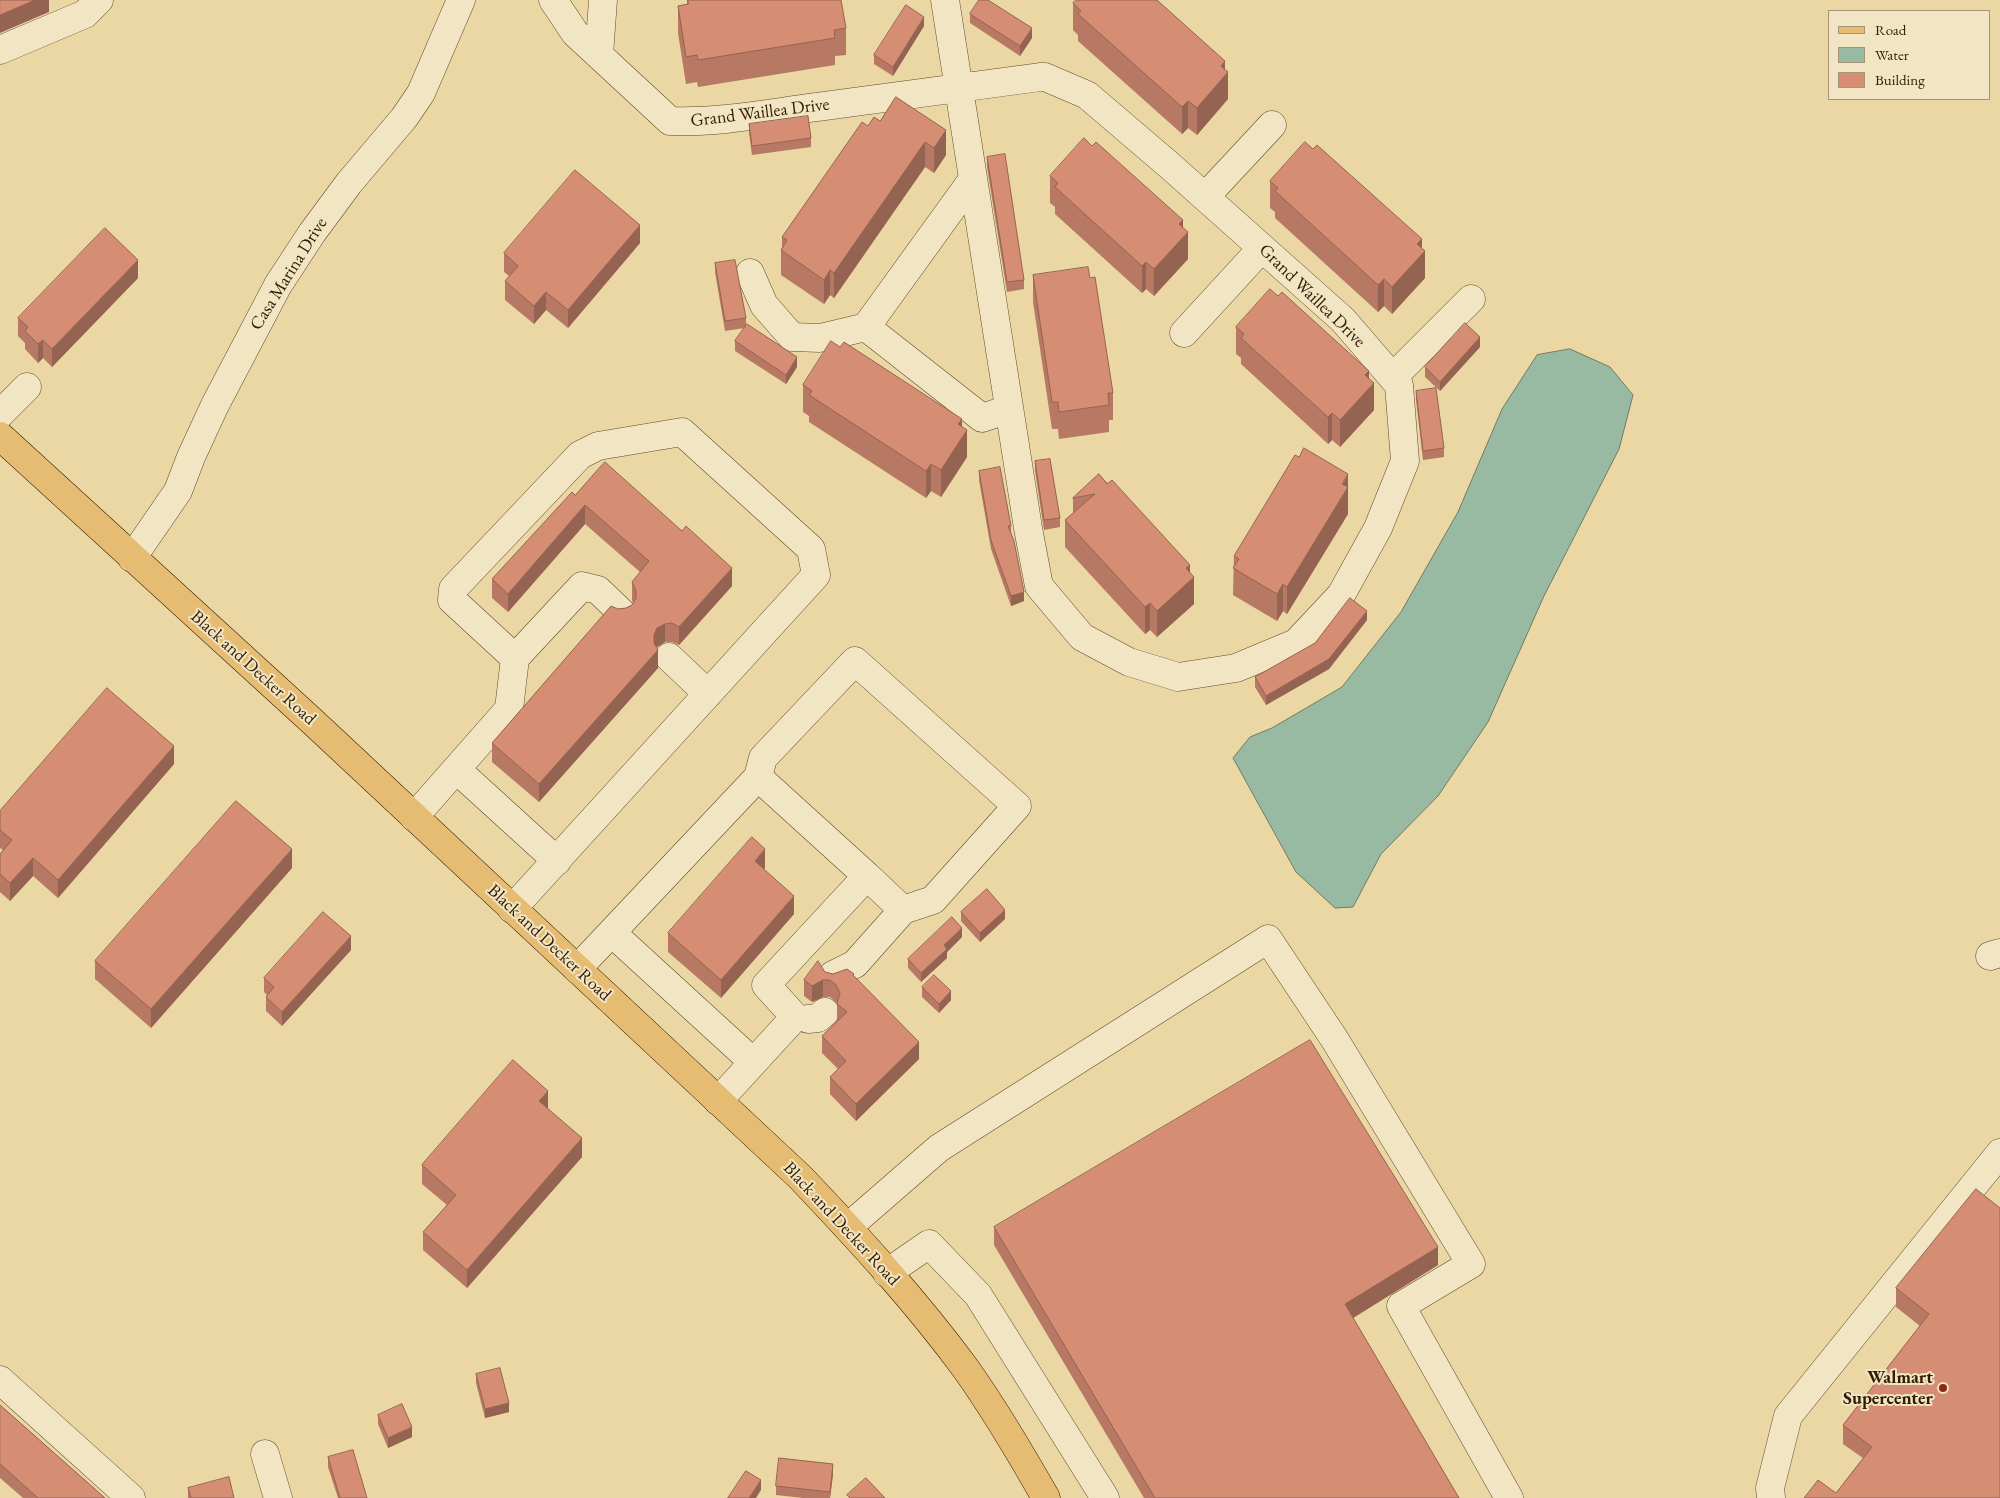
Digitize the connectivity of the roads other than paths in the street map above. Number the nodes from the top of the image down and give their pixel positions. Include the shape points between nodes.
1 (99, 0) edge
2 (461, 0) edge
3 (553, 0) edge
4 (603, 0) edge
5 (946, 0) edge
6 (0, 50) edge
7 (599, 55) junction
8 (959, 88) junction
9 (1272, 125) dead end
10 (974, 179) junction
11 (1205, 197) junction
12 (1262, 248) junction
13 (750, 274) dead end
14 (1471, 299) dead end
15 (866, 328) junction
16 (1184, 333) dead end
17 (1393, 378) junction
18 (27, 387) dead end
19 (1009, 409) junction
20 (0, 414) edge
21 (0, 436) edge
22 (132, 558) junction
23 (621, 612) edge
24 (668, 657) dead end
25 (516, 658) junction
26 (708, 694) junction
27 (457, 770) junction
28 (758, 776) junction
29 (414, 817) junction
30 (556, 861) junction
31 (866, 876) junction
32 (512, 909) junction
33 (903, 910) junction
34 (612, 932) junction
35 (577, 969) junction
36 (845, 975) edge
37 (753, 1062) junction
38 (718, 1101) junction
39 (2000, 1152) edge
40 (848, 1227) junction
41 (887, 1274) junction
42 (0, 1380) edge
43 (265, 1454) dead end
44 (131, 1498) edge
45 (278, 1498) edge
46 (1046, 1498) edge
47 (1106, 1498) edge
48 (1509, 1498) edge
49 (1771, 1498) edge

1 - 6 street via 85,14
2 - 22 street, Casa Marina Drive via 421,93 349,183 278,285 215,405 178,491
3 - 7 street, Grand Waillea Drive via 575,33
4 - 7 street
5 - 8 street, Grand Waillea Drive
7 - 8 street, Grand Waillea Drive via 670,121 701,123
8 - 10 street, Grand Waillea Drive
8 - 11 street, Grand Waillea Drive via 1044,77 1087,95
9 - 11 street
10 - 15 street
10 - 19 street, Grand Waillea Drive
11 - 12 street, Grand Waillea Drive
12 - 16 street
12 - 17 street, Grand Waillea Drive via 1344,320
13 - 15 street via 764,305 792,337 820,338
14 - 17 street
15 - 19 street via 982,418
17 - 19 street, Grand Waillea Drive via 1399,385 1405,460 1378,528 1341,595 1296,643 1236,668 1178,677 1129,662 1082,637 1039,586
18 - 20 street
21 - 22 main road, Black and Decker Road
22 - 29 main road, Black and Decker Road
23 - 25 street via 598,590 582,586
24 - 26 street
25 - 26 street via 452,600 453,589 580,455 598,446 682,432 811,549 816,575
25 - 27 street via 509,709
26 - 30 street
27 - 29 street
27 - 30 street
28 - 31 street
28 - 33 street via 763,758 855,661 1017,806 933,900
28 - 34 street
29 - 32 main road, Black and Decker Road
30 - 32 street
31 - 33 street
31 - 37 street via 766,985 810,1012
32 - 35 main road, Black and Decker Road
33 - 36 street
34 - 35 street
34 - 37 street
35 - 38 main road, Black and Decker Road
37 - 38 street
38 - 40 main road, Black and Decker Road
39 - 49 street via 1788,1416 1770,1488
40 - 41 main road, Black and Decker Road
40 - 48 street via 939,1148 1268,939 1471,1264 1401,1306
41 - 46 main road, Black and Decker Road via 966,1369
41 - 47 street via 929,1244 978,1295
42 - 44 street
43 - 45 street

